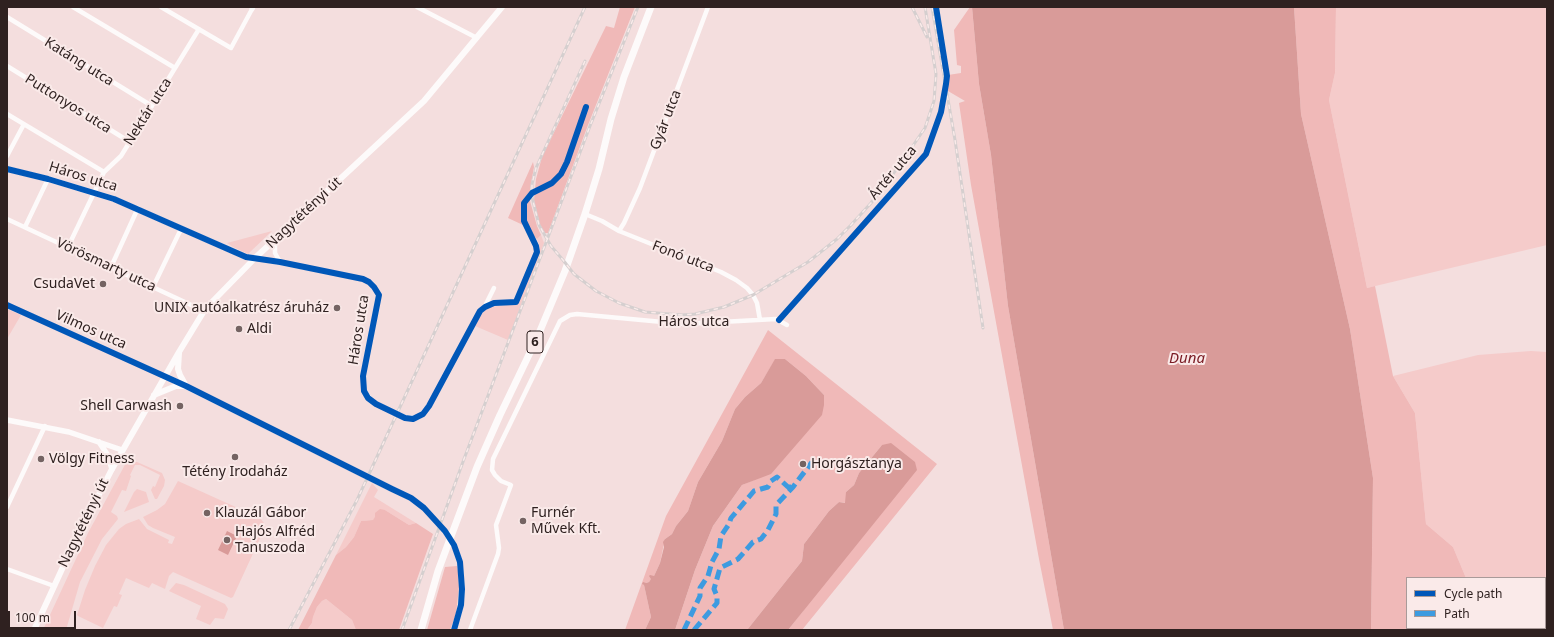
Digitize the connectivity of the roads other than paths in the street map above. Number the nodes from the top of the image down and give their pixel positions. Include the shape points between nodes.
1 (73, 7) edge
2 (161, 7) edge
3 (417, 7) edge
4 (502, 7) edge
5 (651, 7) edge
6 (708, 7) edge
7 (252, 8) edge
8 (7, 17) edge
9 (199, 29) junction
10 (477, 38) junction
11 (7, 66) edge
12 (175, 68) junction
13 (152, 106) junction
14 (586, 107) dead end
15 (7, 114) edge
16 (24, 124) junction
17 (130, 142) junction
18 (7, 156) edge
19 (7, 169) edge
20 (104, 172) junction
21 (48, 178) junction
22 (94, 192) junction
23 (138, 208) junction
24 (585, 214) junction
25 (7, 219) edge
26 (26, 227) junction
27 (181, 229) junction
28 (619, 232) junction
29 (275, 240) junction
30 (68, 247) junction
31 (255, 258) junction
32 (280, 262) junction
33 (111, 267) junction
34 (153, 287) junction
35 (494, 288) dead end
36 (7, 306) edge
37 (485, 307) junction
38 (204, 312) junction
39 (760, 320) junction
40 (787, 326) dead end
41 (179, 352) junction
42 (165, 376) junction
43 (186, 386) junction
44 (154, 395) junction
45 (7, 420) edge
46 (45, 426) junction
47 (99, 442) junction
48 (122, 450) junction
49 (112, 469) junction
50 (7, 506) edge
51 (7, 569) edge
52 (54, 586) junction
53 (34, 630) edge
54 (421, 630) edge
55 (454, 630) edge
56 (470, 630) edge

1 - 12 street
2 - 9 street
3 - 10 street
4 - 10 main road, Nagytétényi út
5 - 24 main road, 6 via 624,77
6 - 28 street, Gyár utca via 640,188
7 - 9 street via 231,48
8 - 13 street, Katáng utca
9 - 12 street, Nektár utca
10 - 29 main road, Nagytétényi út via 424,101
11 - 17 street, Puttonyos utca
12 - 13 street, Nektár utca
13 - 17 street, Nektár utca
14 - 37 street via 561,174 552,183 532,193 524,203 526,227 536,246 536,257 516,302 494,303
15 - 16 street
16 - 18 street
16 - 20 street
17 - 20 street, Nektár utca via 121,156
19 - 21 street, Háros utca
20 - 22 street, Nektár utca
21 - 22 street, Háros utca
21 - 26 street
22 - 23 street, Háros utca
22 - 30 street, Nektár utca
23 - 27 street, Háros utca
23 - 33 street
24 - 28 street, Fonó utca
24 - 54 main road, 6 via 550,307 477,467 438,571
25 - 26 street, Vörösmarty utca
26 - 30 street, Vörösmarty utca
27 - 31 street, Háros utca via 246,257
27 - 34 street
28 - 39 street, Fonó utca via 736,280 753,295
29 - 31 main road, Nagytétényi út
29 - 32 street via 275,253
30 - 33 street, Vörösmarty utca
31 - 32 street, Háros utca
31 - 38 main road, Nagytétényi út
32 - 37 street, Háros utca via 363,279 374,287 379,295 364,376 364,391 372,401 408,418 420,417 426,410 477,315
33 - 34 street, Vörösmarty utca
34 - 38 street, Vörösmarty utca
35 - 37 street, Háros utca
36 - 42 street, Vilmos utca
38 - 41 main road, Nagytétényi út
39 - 40 street, Háros utca via 779,320
39 - 56 street, Háros utca via 684,324 576,314 565,317 557,325 493,459 492,470 495,475 511,485 496,525 498,554
41 - 42 main road, Nagytétényi út
41 - 43 main road via 178,369
42 - 43 street
42 - 44 main road, Nagytétényi út
43 - 44 main road via 176,386
43 - 55 street via 411,498 424,508 445,531 454,545 460,562 461,605
44 - 48 main road, Nagytétényi út
45 - 46 street
46 - 47 street
46 - 50 street
47 - 48 street
47 - 49 street via 107,454
48 - 49 main road, Nagytétényi út
49 - 52 main road, Nagytétényi út
51 - 52 street
52 - 53 main road, Nagytétényi út

